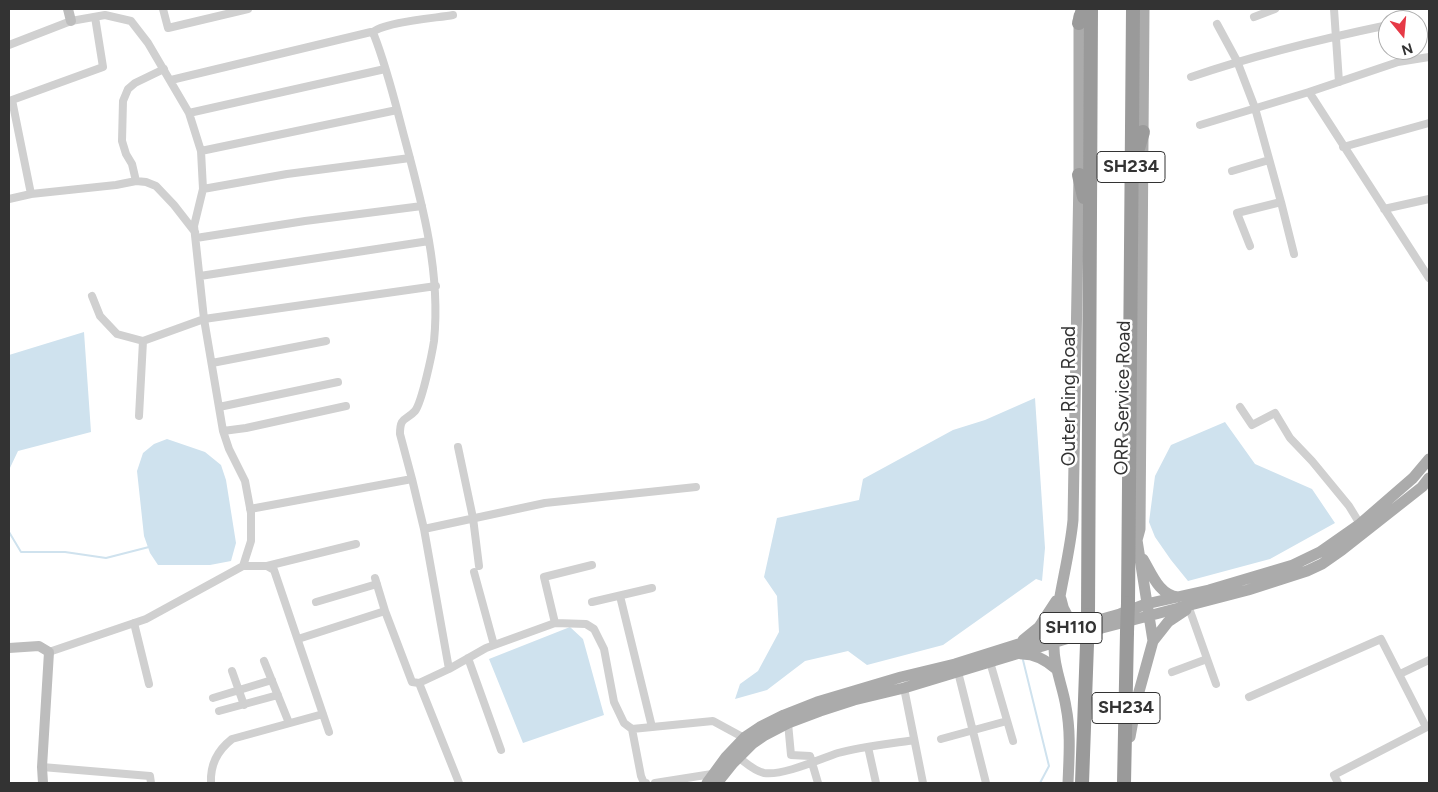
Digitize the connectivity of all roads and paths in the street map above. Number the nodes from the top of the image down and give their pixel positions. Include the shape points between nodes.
1 (68, 9) edge
2 (163, 9) edge
3 (248, 9) edge
4 (1091, 9) edge
5 (1132, 9) edge
6 (1144, 9) edge
7 (1275, 9) edge
8 (1334, 9) edge
9 (1080, 13) edge
10 (453, 15) dead end
11 (95, 17) junction
12 (1254, 17) dead end
13 (71, 21) junction
14 (1217, 24) dead end
15 (1378, 27) edge
16 (372, 33) junction
17 (1336, 36) junction
18 (9, 45) edge
19 (1429, 57) edge
20 (1237, 61) junction
21 (164, 69) junction
22 (386, 69) junction
23 (1191, 78) dead end
24 (171, 80) junction
25 (1339, 82) junction
26 (1309, 92) junction
27 (10, 100) edge
28 (1255, 108) junction
29 (397, 110) junction
30 (190, 113) junction
31 (1429, 123) edge
32 (1200, 124) dead end
33 (1143, 132) junction
34 (1343, 147) junction
35 (201, 151) junction
36 (410, 158) junction
37 (1269, 160) junction
38 (1131, 171) junction
39 (1232, 171) dead end
40 (1079, 175) junction
41 (136, 181) junction
42 (203, 189) junction
43 (32, 194) junction
44 (9, 199) edge
45 (1429, 199) edge
46 (1280, 202) junction
47 (422, 206) junction
48 (1384, 209) junction
49 (1089, 220) junction
50 (195, 235) junction
51 (429, 242) junction
52 (1250, 246) dead end
53 (1294, 254) dead end
54 (1426, 268) edge
55 (200, 276) junction
56 (1429, 278) edge
57 (436, 286) junction
58 (92, 296) dead end
59 (204, 319) junction
60 (143, 341) junction
61 (326, 341) dead end
62 (212, 363) junction
63 (338, 382) dead end
64 (346, 406) dead end
65 (1240, 407) dead end
66 (219, 408) junction
67 (139, 416) dead end
68 (223, 431) junction
69 (458, 447) dead end
70 (1429, 459) edge
71 (1429, 478) edge
72 (412, 480) junction
73 (696, 487) dead end
74 (250, 509) junction
75 (472, 518) junction
76 (1360, 524) junction
77 (424, 529) junction
78 (356, 544) dead end
79 (1139, 551) junction
80 (592, 565) dead end
81 (243, 566) junction
82 (267, 566) junction
83 (652, 588) dead end
84 (1060, 593) junction
85 (620, 596) junction
86 (1180, 597) junction
87 (1208, 601) junction
88 (316, 602) dead end
89 (592, 602) dead end
90 (1146, 604) junction
91 (1189, 608) junction
92 (385, 611) junction
93 (1148, 616) junction
94 (1083, 620) junction
95 (555, 623) junction
96 (134, 624) junction
97 (1055, 637) junction
98 (298, 639) junction
99 (1153, 641) junction
100 (494, 645) junction
101 (9, 648) edge
102 (1012, 650) junction
103 (49, 652) junction
104 (468, 658) junction
105 (1207, 659) junction
106 (1429, 660) edge
107 (264, 661) dead end
108 (990, 662) junction
109 (957, 668) junction
110 (449, 669) junction
111 (1056, 669) junction
112 (232, 671) dead end
113 (1172, 672) dead end
114 (1400, 674) junction
115 (272, 680) junction
116 (418, 682) junction
117 (149, 684) dead end
118 (1216, 684) dead end
119 (904, 688) junction
120 (238, 691) junction
121 (278, 695) junction
122 (1249, 697) dead end
123 (212, 698) dead end
124 (244, 705) junction
125 (219, 711) dead end
126 (323, 714) junction
127 (1007, 721) junction
128 (289, 723) junction
129 (788, 723) junction
130 (1428, 726) edge
131 (652, 727) junction
132 (632, 730) junction
133 (973, 731) junction
134 (329, 732) dead end
135 (941, 739) dead end
136 (748, 740) junction
137 (914, 740) junction
138 (1013, 741) dead end
139 (868, 747) junction
140 (501, 750) dead end
141 (738, 757) junction
142 (812, 762) junction
143 (42, 767) junction
144 (712, 780) edge
145 (43, 783) edge
146 (151, 783) edge
147 (211, 783) edge
148 (459, 783) edge
149 (646, 783) edge
150 (655, 783) edge
151 (818, 783) edge
152 (876, 783) edge
153 (923, 783) edge
154 (986, 783) edge
155 (1068, 783) edge
156 (1082, 783) edge
157 (1124, 783) edge
158 (1128, 783) edge
159 (1338, 783) edge

1 - 13 street
2 - 3 street via 168,28
4 - 49 highway, Outer Ring Road / SH234
5 - 38 highway, SH234
6 - 33 main road, ORR Service Road
7 - 12 street
8 - 17 street
9 - 40 main road
10 - 16 street via 391,25
11 - 13 street
11 - 21 street via 105,15 131,21
11 - 27 street via 103,68
13 - 18 street
14 - 20 street
15 - 17 street
16 - 22 street
16 - 24 street
17 - 20 street
17 - 25 street
19 - 25 street via 1398,62
20 - 23 street
20 - 28 street
21 - 24 street
21 - 41 street via 128,89 123,100 122,141
22 - 29 street
22 - 30 street
24 - 30 street
25 - 26 street
26 - 28 street
26 - 34 street
27 - 43 street
28 - 32 street
28 - 37 street
29 - 35 street
29 - 36 street
30 - 35 street
31 - 34 street
33 - 38 highway
33 - 79 main road, ORR Service Road
34 - 48 street
35 - 42 street
36 - 42 street
36 - 47 street
37 - 39 street
37 - 46 street
38 - 157 highway, SH234, bridge
40 - 49 highway
40 - 84 main road via 1073,520
41 - 43 street
41 - 50 street via 156,186
42 - 50 street via 194,226
43 - 44 street
45 - 48 street
46 - 52 street via 1237,214
46 - 53 street
47 - 50 street
47 - 51 street
48 - 54 street
49 - 94 highway, Outer Ring Road / SH234
50 - 55 street
51 - 55 street
51 - 57 street
54 - 56 street
55 - 59 street
57 - 59 street
57 - 72 street via 430,364 415,410 401,422 400,428
58 - 60 street via 100,316 117,334
59 - 60 street
59 - 62 street
60 - 67 street
61 - 62 street
62 - 66 street
63 - 66 street
64 - 68 street
65 - 76 street via 1252,425 1275,413 1290,438 1350,506
66 - 68 street
68 - 74 street via 245,481
69 - 75 street
70 - 76 main road, SH110 via 1413,478
71 - 87 main road, SH110 via 1396,508 1322,564 1287,579
72 - 74 street
72 - 77 street
73 - 75 street via 545,503
74 - 81 street via 251,541
75 - 77 street
75 - 100 street via 476,569
76 - 86 main road, SH110 via 1320,552 1292,565
77 - 110 street
78 - 82 street
79 - 86 main road via 1158,585 1168,594
79 - 90 main road, ORR Service Road
80 - 95 street via 544,577
81 - 82 street
81 - 96 street
82 - 98 street via 274,570
83 - 85 street
84 - 94 main road via 1064,611 1073,622
84 - 97 main road
84 - 102 main road via 1039,627
85 - 89 street
85 - 131 street
86 - 90 main road, SH110
87 - 91 main road
87 - 93 main road, SH110
88 - 92 street via 376,581
90 - 93 main road, ORR Service Road
90 - 94 main road, SH110 via 1120,614
91 - 99 main road via 1168,622
91 - 105 street
92 - 98 street
92 - 116 street via 412,682
93 - 97 main road, SH110
93 - 99 main road, ORR Service Road
94 - 97 main road, SH110
94 - 156 highway, Outer Ring Road / SH234, bridge via 1086,644
95 - 100 street
95 - 132 street via 586,624 594,629 604,649 614,702 624,723
96 - 103 street
96 - 117 street
97 - 102 main road, SH110
97 - 111 main road
98 - 126 street
99 - 158 main road, ORR Service Road via 1133,717
100 - 104 street
101 - 103 street via 39,646
102 - 108 main road, SH110
102 - 109 main road, SH110
102 - 111 main road via 1042,658
103 - 143 street
104 - 110 street
104 - 140 street
105 - 113 street
105 - 118 street
106 - 114 street
107 - 115 street
108 - 109 main road, SH110
108 - 127 street
109 - 119 main road, SH110
109 - 133 street
109 - 136 main road, SH110 via 901,677 817,702 760,727
110 - 116 street
111 - 155 main road via 1068,717
112 - 120 street
114 - 122 street via 1381,639
114 - 130 street
115 - 120 street
115 - 121 street
116 - 148 street
119 - 129 main road, SH110
119 - 137 street
120 - 123 street
120 - 124 street
121 - 124 street
121 - 128 street
124 - 125 street
126 - 128 street
126 - 134 street
127 - 133 street
127 - 138 street
128 - 147 street via 232,738 217,756 211,771
129 - 136 main road, SH110
129 - 142 street via 791,755 810,756
130 - 159 street via 1334,775
131 - 132 street
131 - 136 street via 713,721
132 - 149 street via 640,776
133 - 135 street
133 - 154 street
136 - 141 main road, SH110
136 - 144 main road, SH110 via 726,756
137 - 139 street
137 - 153 street
139 - 142 street
139 - 152 street
141 - 142 street via 755,770 766,773
141 - 144 main road, SH110
142 - 151 street
143 - 145 street
143 - 146 street via 150,776
144 - 150 street

